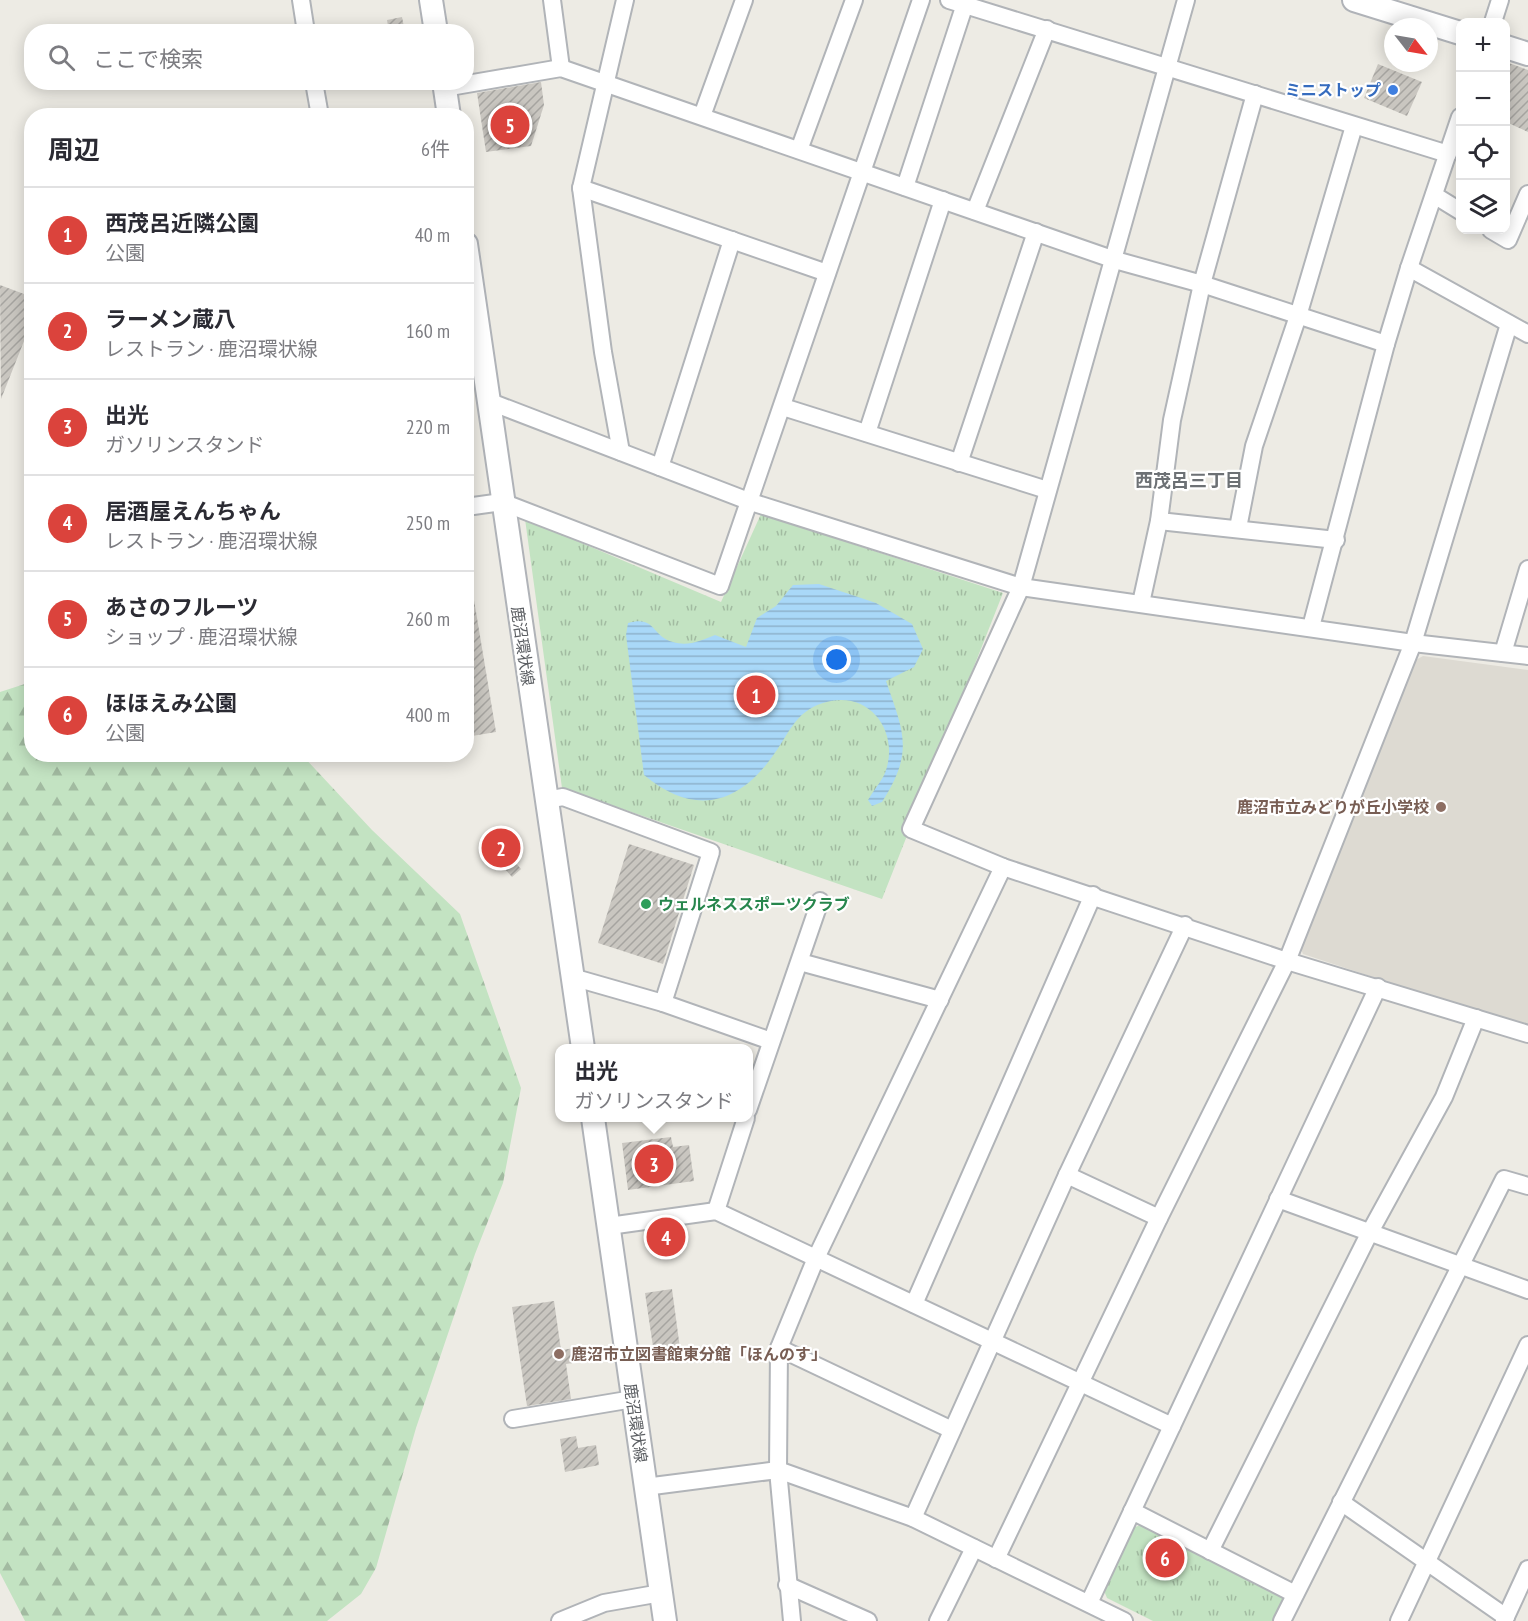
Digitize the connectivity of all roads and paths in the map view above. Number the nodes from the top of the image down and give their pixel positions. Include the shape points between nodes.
1 (301, 0) edge
2 (431, 0) edge
3 (552, 0) edge
4 (625, 0) edge
5 (744, 0) edge
6 (854, 0) edge
7 (921, 0) edge
8 (1186, 0) edge
9 (1354, 0) edge
10 (1500, 0) edge
11 (957, 2) edge
12 (1494, 18) edge
13 (305, 24) edge
14 (435, 24) edge
15 (1047, 29) junction
16 (1456, 31) edge
17 (1510, 48) edge
18 (1528, 54) edge
19 (561, 68) junction
20 (1167, 69) junction
21 (474, 81) edge
22 (606, 83) junction
23 (315, 90) edge
24 (445, 90) edge
25 (1255, 94) junction
26 (319, 108) edge
27 (447, 108) edge
28 (702, 116) junction
29 (1354, 126) junction
30 (1458, 126) edge
31 (799, 150) junction
32 (1448, 154) junction
33 (861, 171) junction
34 (905, 187) junction
35 (581, 188) junction
36 (1528, 194) edge
37 (1434, 195) junction
38 (943, 200) junction
39 (1456, 208) edge
40 (975, 211) junction
41 (1036, 232) junction
42 (1498, 234) edge
43 (732, 240) junction
44 (1115, 260) junction
45 (1409, 268) junction
46 (827, 273) junction
47 (1202, 285) junction
48 (474, 301) edge
49 (1298, 316) junction
50 (1509, 324) junction
51 (1528, 334) edge
52 (1386, 344) junction
53 (488, 401) junction
54 (783, 407) junction
55 (867, 433) junction
56 (621, 452) junction
57 (959, 463) junction
58 (660, 467) junction
59 (1047, 490) junction
60 (502, 502) junction
61 (751, 502) junction
62 (474, 506) edge
63 (1159, 521) junction
64 (1238, 528) junction
65 (1336, 540) junction
66 (1528, 569) edge
67 (1021, 587) junction
68 (1141, 603) junction
69 (1311, 627) junction
70 (1413, 643) junction
71 (1503, 653) junction
72 (1528, 656) edge
73 (546, 800) junction
74 (1003, 867) junction
75 (1093, 895) junction
76 (820, 901) dead end
77 (1185, 925) junction
78 (1287, 960) junction
79 (800, 962) junction
80 (572, 977) junction
81 (1378, 987) junction
82 (940, 1000) junction
83 (663, 1003) junction
84 (1476, 1018) junction
85 (1528, 1034) edge
86 (771, 1041) junction
87 (582, 1044) edge
88 (753, 1095) edge
89 (594, 1122) edge
90 (745, 1122) edge
91 (1067, 1175) junction
92 (1528, 1186) edge
93 (1278, 1199) junction
94 (716, 1211) junction
95 (1159, 1218) junction
96 (609, 1226) junction
97 (1370, 1232) junction
98 (816, 1258) junction
99 (1460, 1265) junction
100 (1528, 1290) edge
101 (914, 1304) junction
102 (991, 1341) junction
103 (1528, 1345) edge
104 (779, 1348) junction
105 (1081, 1383) junction
106 (633, 1399) junction
107 (513, 1419) dead end
108 (1172, 1426) junction
109 (952, 1430) junction
110 (778, 1470) junction
111 (645, 1487) junction
112 (1341, 1502) junction
113 (1132, 1511) junction
114 (913, 1518) junction
115 (974, 1548) junction
116 (1210, 1551) junction
117 (996, 1559) junction
118 (1428, 1563) junction
119 (1528, 1569) edge
120 (787, 1585) junction
121 (661, 1593) junction
122 (1295, 1594) junction
123 (1089, 1603) junction
124 (1505, 1619) edge
125 (560, 1621) edge
126 (665, 1621) edge
127 (792, 1621) edge
128 (868, 1621) edge
129 (938, 1621) edge
130 (1124, 1621) edge
131 (1281, 1621) edge
132 (1399, 1621) edge

1 - 13 street
2 - 14 main road
3 - 19 street
4 - 22 street
5 - 28 street
6 - 31 street
7 - 33 street
8 - 20 street
9 - 16 main road
10 - 12 street
11 - 15 street
11 - 34 street
15 - 20 street
15 - 40 street
17 - 18 main road
19 - 21 street
19 - 22 street
20 - 25 street
20 - 44 street
22 - 28 street
22 - 35 street
23 - 26 street
24 - 27 main road
25 - 29 street
25 - 47 street
28 - 31 street
29 - 32 street
29 - 49 street
30 - 32 street
31 - 33 street
32 - 37 street
33 - 34 street
33 - 46 street
34 - 38 street
35 - 43 street
35 - 56 street
36 - 42 street via 1508,240
37 - 39 street
37 - 45 street
38 - 40 street
38 - 55 street
40 - 41 street
41 - 44 street
41 - 57 street
43 - 46 street
43 - 58 street
44 - 47 street
44 - 59 street
45 - 50 street
45 - 52 street
46 - 54 street
47 - 49 street
47 - 63 street via 1172,420
48 - 53 main road, 鹿沼環状線
49 - 52 street
49 - 64 street via 1254,446
50 - 51 street
50 - 70 street
52 - 65 street
53 - 56 street
53 - 60 main road, 鹿沼環状線
54 - 55 street
54 - 61 street
55 - 57 street
56 - 58 street
57 - 59 street
58 - 61 street
59 - 67 street
60 - 61 street via 720,586
60 - 62 street
60 - 73 main road, 鹿沼環状線
61 - 67 street
63 - 64 street
63 - 68 street
64 - 65 street
65 - 69 street
66 - 71 street
67 - 68 street
67 - 74 street via 911,829
68 - 69 street
69 - 70 street
70 - 71 street
70 - 78 street
71 - 72 street
73 - 80 main road, 鹿沼環状線
73 - 83 street via 563,797 711,852
74 - 75 street
74 - 82 street
75 - 77 street
75 - 101 street
76 - 79 street
77 - 78 street
77 - 91 street
78 - 81 street
78 - 95 street
79 - 82 street
79 - 86 street
80 - 83 street
80 - 87 main road, 鹿沼環状線
81 - 84 street
81 - 93 street
82 - 98 street
83 - 86 street
84 - 85 street
84 - 97 street via 1444,1097
86 - 88 street
89 - 96 main road, 鹿沼環状線
90 - 94 street
91 - 95 street
91 - 102 street
92 - 99 street via 1504,1179
93 - 97 street
93 - 108 street
94 - 96 street
94 - 98 street
95 - 105 street
96 - 106 main road, 鹿沼環状線
97 - 99 street
97 - 116 street
98 - 101 street
98 - 104 street
99 - 100 street
99 - 112 street
101 - 102 street
102 - 105 street
102 - 109 street
103 - 118 street
104 - 109 street
104 - 110 street
105 - 108 street
105 - 117 street
106 - 107 street
106 - 111 main road, 鹿沼環状線
108 - 113 street
109 - 114 street
110 - 111 street
110 - 114 street
110 - 120 street
111 - 121 main road, 鹿沼環状線
112 - 118 street
112 - 122 street
113 - 116 street
113 - 123 street
114 - 115 street
115 - 117 street
115 - 129 street
116 - 122 street
117 - 123 street
118 - 124 street
118 - 132 street
119 - 124 street
120 - 127 street
120 - 128 street
121 - 125 street via 604,1603
121 - 126 main road, 鹿沼環状線
122 - 131 street
123 - 130 street

